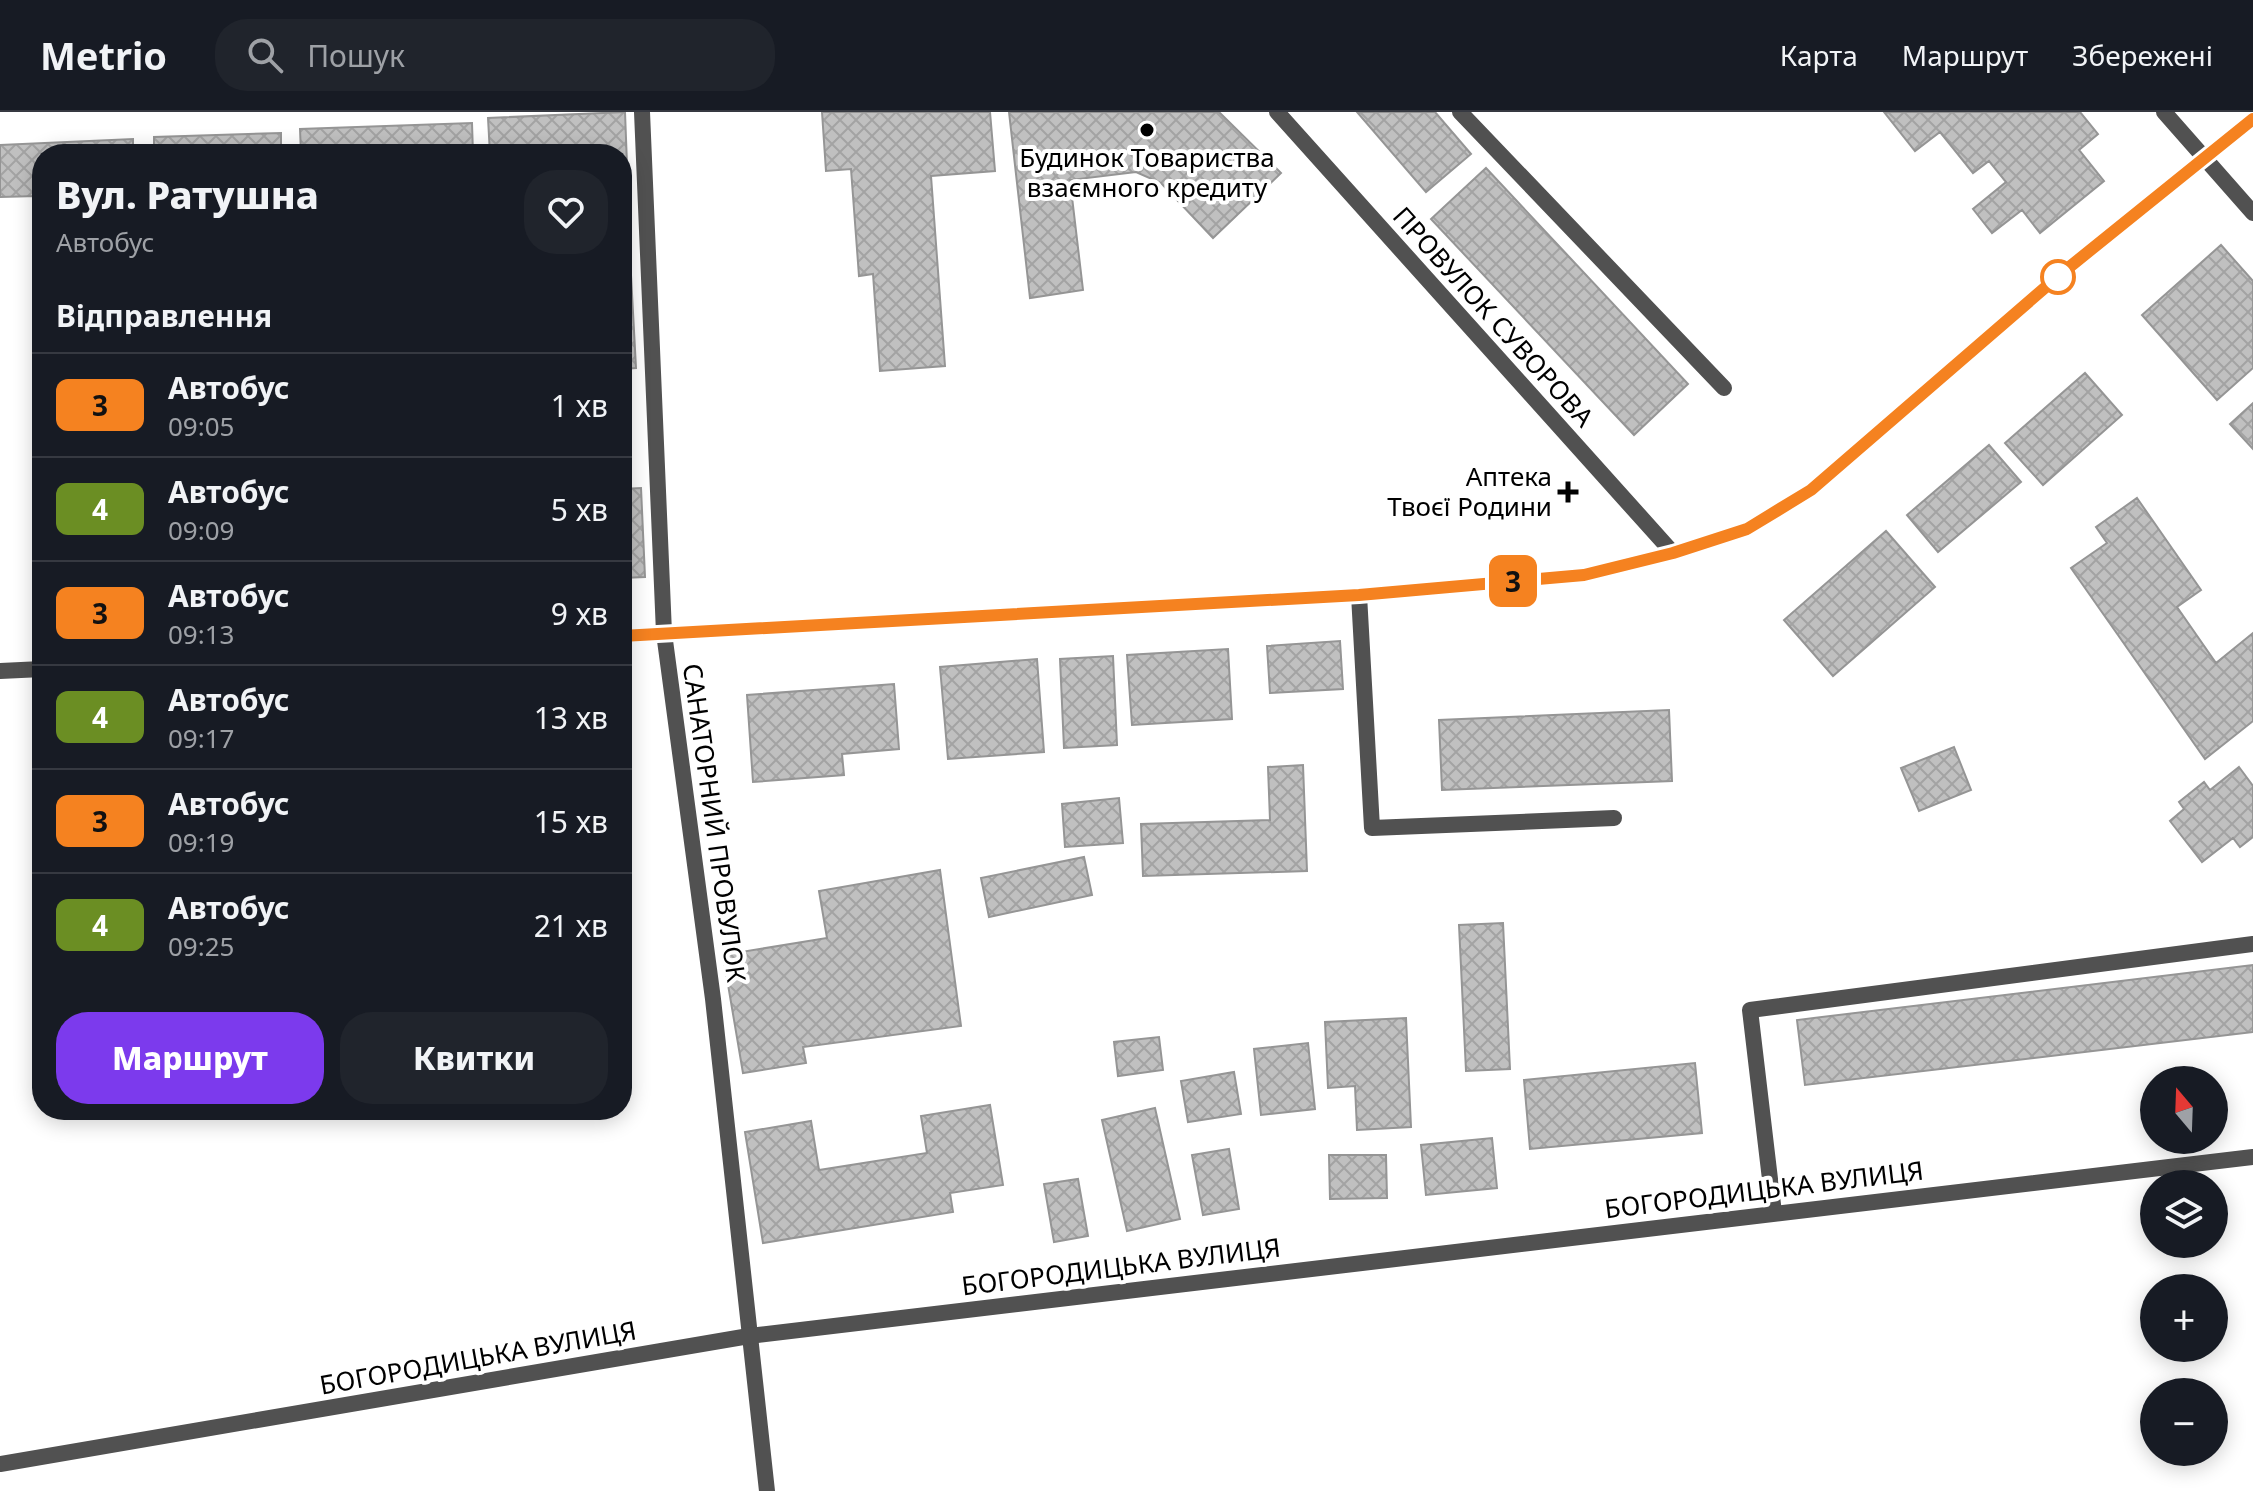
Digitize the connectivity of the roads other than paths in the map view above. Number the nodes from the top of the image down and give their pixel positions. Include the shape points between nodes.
1 (642, 112) edge
2 (1277, 112) edge
3 (1460, 112) edge
4 (2164, 112) edge
5 (2253, 119) edge
6 (2205, 157) junction
7 (2253, 213) edge
8 (1724, 388) dead end
9 (1673, 553) junction
10 (1359, 595) junction
11 (664, 633) junction
12 (632, 635) edge
13 (32, 669) edge
14 (0, 671) edge
15 (1614, 818) dead end
16 (2253, 944) edge
17 (2253, 1157) edge
18 (1774, 1213) junction
19 (749, 1336) junction
20 (0, 1464) edge
21 (767, 1491) edge

1 - 11 street, САНАТОРНИЙ ПРОВУЛОК
2 - 9 street, ПРОВУЛОК СУВОРОВА
3 - 8 street
4 - 6 street
5 - 6 street
6 - 7 street
6 - 9 street via 1811,490 1747,529
9 - 10 street via 1584,575
10 - 11 street
10 - 15 street via 1372,828
11 - 12 street
11 - 19 street, САНАТОРНИЙ ПРОВУЛОК via 713,999
13 - 14 street
16 - 18 street via 1750,1010
17 - 18 street, БОГОРОДИЦЬКА ВУЛИЦЯ
18 - 19 street, БОГОРОДИЦЬКА ВУЛИЦЯ
19 - 20 street, БОГОРОДИЦЬКА ВУЛИЦЯ
19 - 21 street, САНАТОРНИЙ ПРОВУЛОК

